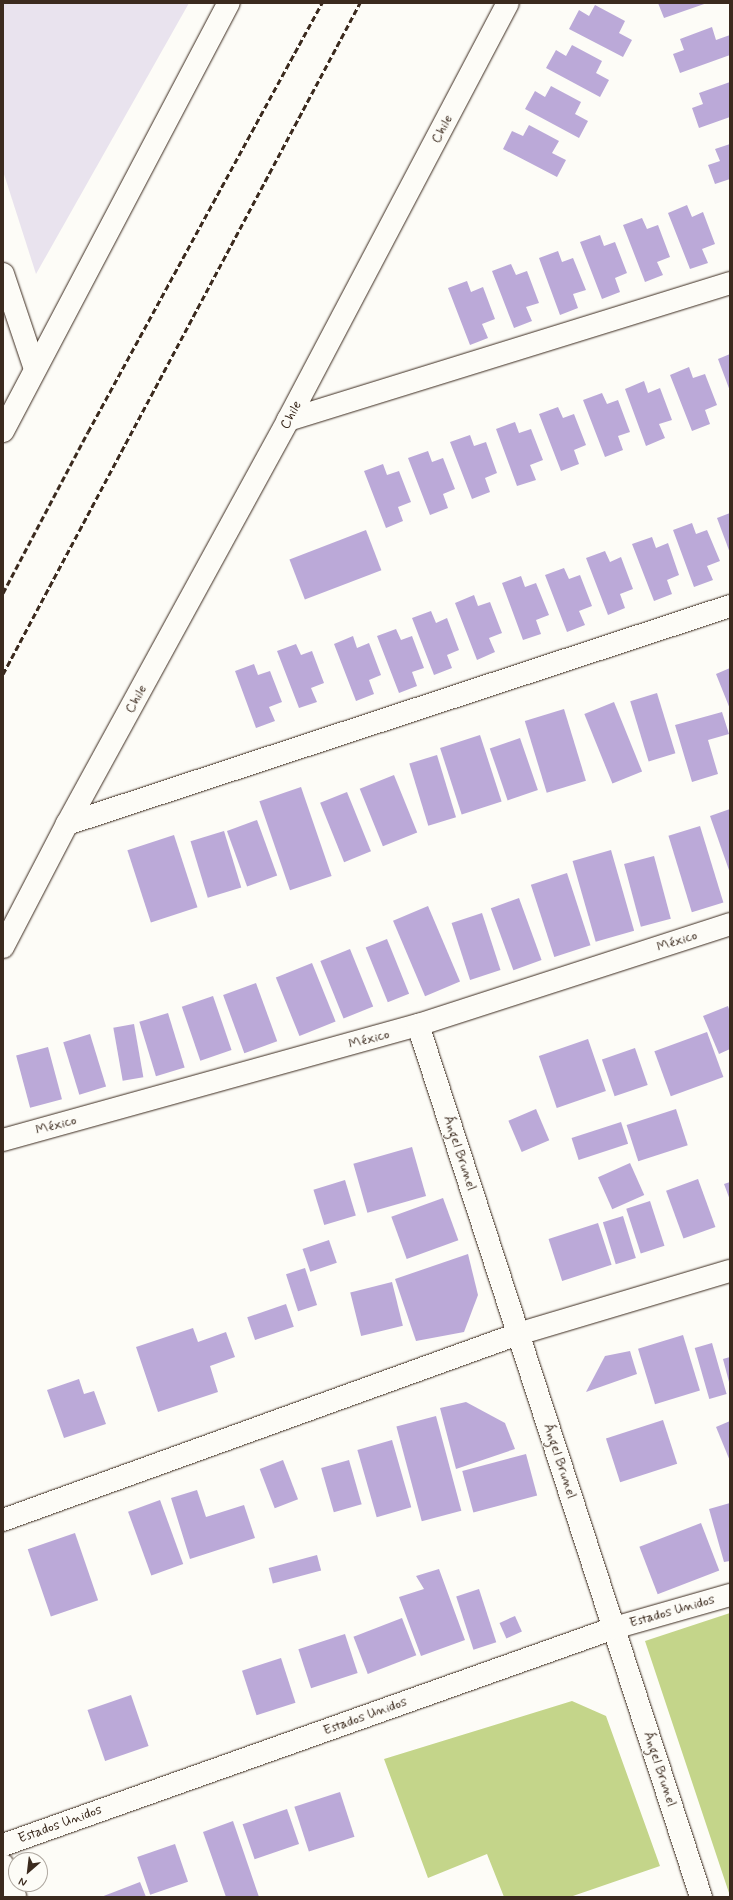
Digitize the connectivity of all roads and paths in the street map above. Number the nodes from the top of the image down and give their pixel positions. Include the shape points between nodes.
1 (229, 3) edge
2 (508, 3) edge
3 (3, 274) edge
4 (730, 283) edge
5 (35, 369) junction
6 (288, 420) junction
7 (3, 431) edge
8 (730, 606) edge
9 (67, 824) junction
10 (730, 924) edge
11 (3, 946) edge
12 (418, 1025) junction
13 (3, 1140) edge
14 (730, 1271) edge
15 (518, 1334) junction
16 (3, 1520) edge
17 (730, 1595) edge
18 (614, 1628) junction
19 (3, 1845) edge
20 (3, 1865) edge
21 (15, 1897) edge
22 (701, 1897) edge

1 - 5 street
2 - 6 street, Chile
3 - 5 street
4 - 6 street
5 - 7 street
6 - 9 street, Chile
8 - 9 street
9 - 11 street, Chile
10 - 12 street, México
12 - 13 street, México
12 - 15 street, Ángel Brunel
14 - 15 street
15 - 16 street
15 - 18 street, Ángel Brunel
17 - 18 street, Estados Unidos
18 - 19 street, Estados Unidos
18 - 22 street, Ángel Brunel
20 - 21 street

